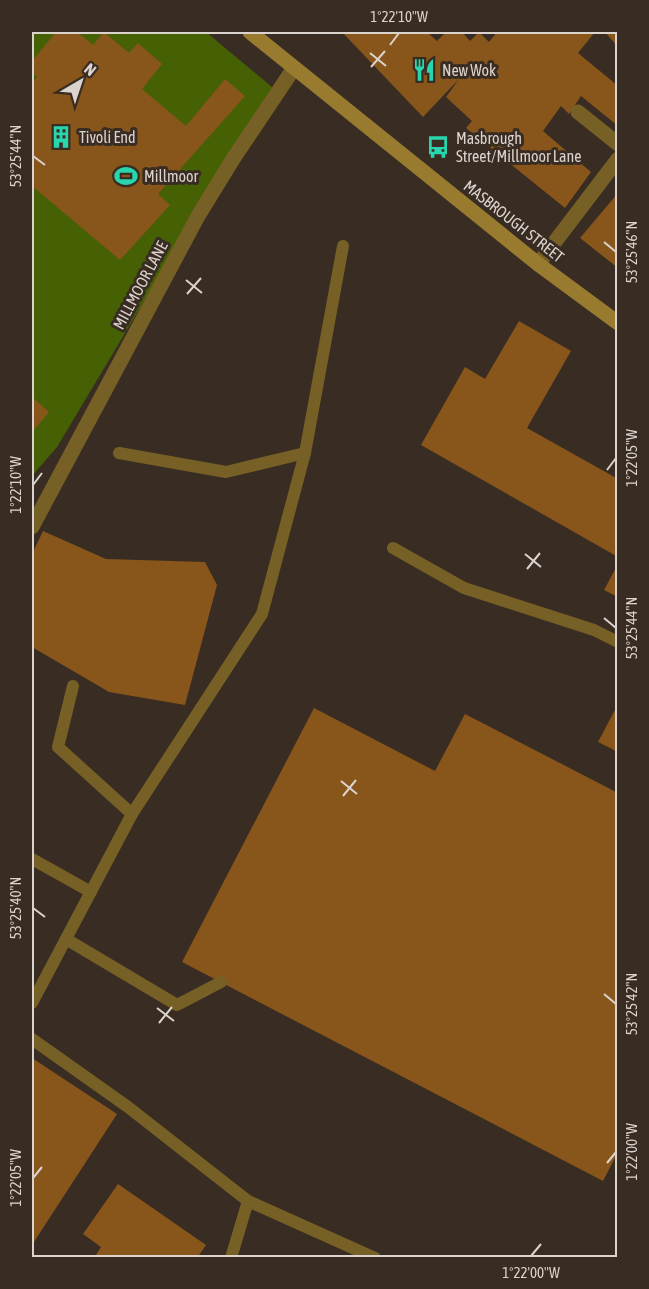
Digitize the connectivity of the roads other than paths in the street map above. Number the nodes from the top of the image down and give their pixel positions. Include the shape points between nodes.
1 (250, 32) edge
2 (294, 68) junction
3 (578, 112) dead end
4 (618, 144) edge
5 (618, 159) edge
6 (343, 246) dead end
7 (538, 264) junction
8 (618, 323) edge
9 (119, 453) dead end
10 (305, 453) junction
11 (32, 527) edge
12 (393, 548) dead end
13 (618, 642) edge
14 (73, 686) dead end
15 (132, 814) junction
16 (32, 858) edge
17 (91, 892) junction
18 (66, 939) junction
19 (222, 982) dead end
20 (32, 1003) edge
21 (32, 1039) edge
22 (248, 1201) junction
23 (231, 1257) edge
24 (375, 1257) edge

1 - 2 street, MASBROUGH STREET
2 - 7 street, MASBROUGH STREET
2 - 11 street, MILLMOOR LANE via 198,216
3 - 4 street
5 - 7 street
6 - 10 lane
7 - 8 street, MASBROUGH STREET
9 - 10 lane via 226,472
10 - 15 lane via 262,614
12 - 13 lane via 464,588 594,630
14 - 15 lane via 58,747
15 - 17 lane
16 - 17 lane
17 - 18 lane
18 - 19 lane via 177,1005
18 - 20 lane
21 - 22 lane via 128,1107
22 - 23 lane
22 - 24 lane

